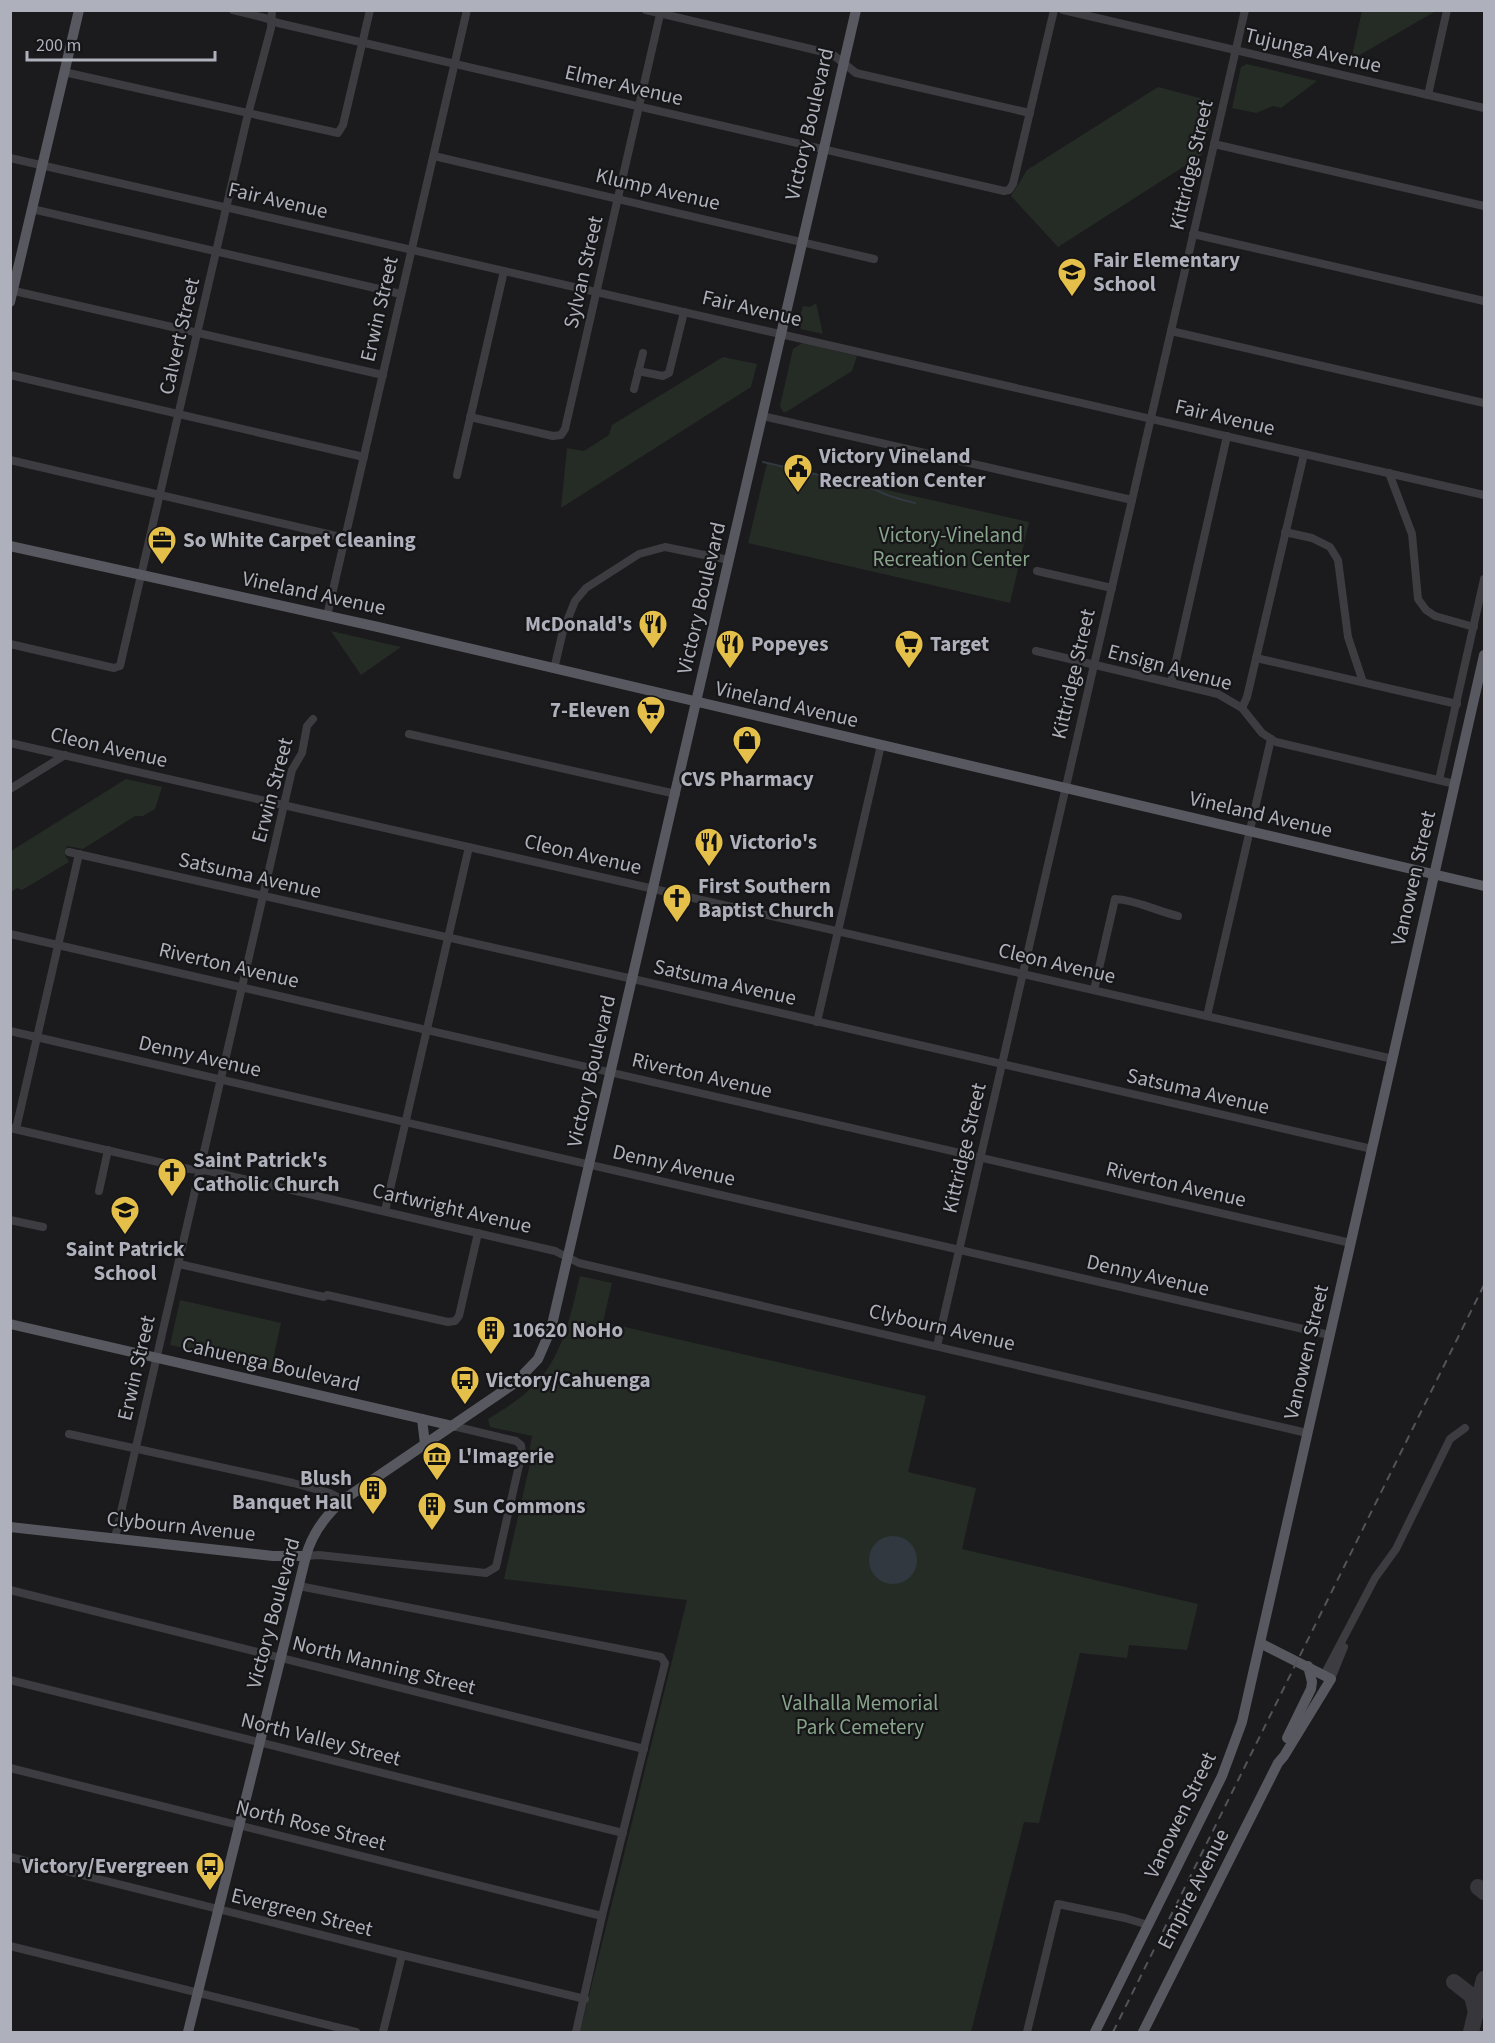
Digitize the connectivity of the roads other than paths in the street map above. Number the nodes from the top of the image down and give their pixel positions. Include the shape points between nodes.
1 (79, 10) edge
2 (233, 10) edge
3 (272, 10) edge
4 (370, 10) edge
5 (467, 10) edge
6 (646, 10) edge
7 (856, 10) edge
8 (1054, 10) edge
9 (1064, 10) edge
10 (1245, 10) edge
11 (1447, 10) edge
12 (661, 12) edge
13 (271, 20) junction
14 (362, 43) junction
15 (1236, 50) junction
16 (455, 64) junction
17 (843, 64) junction
18 (64, 72) junction
19 (1428, 95) junction
20 (639, 106) junction
21 (1485, 108) edge
22 (249, 112) junction
23 (1030, 113) junction
24 (1214, 144) junction
25 (824, 150) junction
26 (434, 156) junction
27 (10, 158) edge
28 (43, 165) junction
29 (618, 198) junction
30 (227, 206) junction
31 (1485, 206) edge
32 (32, 209) junction
33 (1193, 234) junction
34 (802, 241) junction
35 (411, 250) junction
36 (217, 251) junction
37 (874, 258) dead end
38 (504, 271) junction
39 (597, 292) junction
40 (11, 294) edge
41 (401, 294) junction
42 (1485, 301) edge
43 (684, 312) junction
44 (1171, 331) junction
45 (198, 332) junction
46 (780, 333) junction
47 (643, 353) dead end
48 (638, 371) junction
49 (10, 375) edge
50 (383, 375) junction
51 (634, 389) dead end
52 (1485, 403) edge
53 (180, 414) junction
54 (762, 416) junction
55 (470, 417) junction
56 (1151, 419) junction
57 (1227, 436) junction
58 (1304, 454) junction
59 (364, 457) junction
60 (10, 460) edge
61 (1389, 474) junction
62 (457, 475) dead end
63 (161, 494) junction
64 (1485, 495) edge
65 (1132, 500) junction
66 (1285, 532) junction
67 (345, 538) junction
68 (10, 546) edge
69 (729, 560) junction
70 (1037, 571) dead end
71 (142, 575) junction
72 (1485, 579) edge
73 (1112, 588) junction
74 (327, 616) junction
75 (1474, 627) junction
76 (10, 644) edge
77 (1036, 651) dead end
78 (1485, 655) edge
79 (1256, 658) junction
80 (1094, 665) junction
81 (554, 669) junction
82 (1363, 682) junction
83 (1171, 683) junction
84 (697, 703) junction
85 (1456, 704) junction
86 (1242, 708) junction
87 (313, 719) dead end
88 (409, 734) dead end
89 (1271, 739) junction
90 (10, 743) edge
91 (881, 745) junction
92 (64, 755) junction
93 (1439, 780) junction
94 (1455, 784) junction
95 (1066, 787) junction
96 (10, 789) edge
97 (675, 795) junction
98 (285, 806) junction
99 (1249, 831) junction
100 (469, 847) junction
101 (69, 852) dead end
102 (79, 854) junction
103 (1435, 874) junction
104 (1485, 886) edge
105 (654, 889) junction
106 (264, 897) junction
107 (1178, 916) dead end
108 (838, 931) junction
109 (10, 933) edge
110 (448, 937) junction
111 (58, 944) junction
112 (1023, 974) junction
113 (633, 979) junction
114 (243, 987) junction
115 (1094, 990) junction
116 (1207, 1016) junction
117 (817, 1022) junction
118 (426, 1029) junction
119 (10, 1031) edge
120 (36, 1037) junction
121 (1393, 1059) junction
122 (1002, 1064) junction
123 (611, 1072) junction
124 (222, 1079) junction
125 (405, 1122) junction
126 (13, 1128) edge
127 (1372, 1149) junction
128 (108, 1150) junction
129 (981, 1158) junction
130 (589, 1164) junction
131 (200, 1170) junction
132 (99, 1191) dead end
133 (385, 1211) junction
134 (10, 1220) edge
135 (43, 1227) dead end
136 (478, 1233) junction
137 (1351, 1243) junction
138 (960, 1249) junction
139 (568, 1257) junction
140 (179, 1264) junction
141 (10, 1324) edge
142 (1329, 1335) junction
143 (937, 1346) junction
144 (157, 1356) junction
145 (422, 1419) junction
146 (453, 1426) junction
147 (1465, 1428) dead end
148 (1307, 1433) junction
149 (69, 1434) dead end
150 (425, 1444) junction
151 (136, 1447) junction
152 (343, 1500) junction
153 (10, 1527) edge
154 (115, 1538) junction
155 (306, 1556) junction
156 (491, 1572) joint
157 (299, 1586) junction
158 (10, 1590) edge
159 (1260, 1643) junction
160 (281, 1658) junction
161 (1308, 1666) junction
162 (1328, 1677) junction
163 (10, 1680) edge
164 (1287, 1738) junction
165 (260, 1743) junction
166 (644, 1749) junction
167 (1278, 1763) junction
168 (10, 1768) edge
169 (239, 1826) junction
170 (623, 1833) junction
171 (10, 1857) edge
172 (218, 1910) junction
173 (602, 1916) junction
174 (1148, 1925) junction
175 (10, 1946) edge
176 (402, 1956) junction
177 (198, 1993) junction
178 (585, 1999) junction
179 (188, 2032) edge
180 (356, 2032) edge
181 (383, 2032) edge
182 (576, 2032) edge
183 (1027, 2032) edge
184 (1095, 2032) edge
185 (1143, 2032) edge

1 - 18 main road
2 - 13 street, Elmer Avenue
3 - 13 street, Calvert Street
4 - 14 street
5 - 16 street, Erwin Street
6 - 12 street
7 - 17 main road, Victory Boulevard
8 - 23 street
9 - 15 street, Tujunga Avenue
10 - 15 street, Kittridge Street
11 - 19 street
12 - 17 street via 832,54
12 - 20 street, Sylvan Street
13 - 14 street, Elmer Avenue
13 - 22 street, Calvert Street
14 - 16 street, Elmer Avenue
14 - 22 street via 338,133
15 - 19 street, Tujunga Avenue
15 - 24 street, Kittridge Street
16 - 20 street, Elmer Avenue
16 - 26 street, Erwin Street
17 - 23 street via 856,74
17 - 25 main road, Victory Boulevard
18 - 22 street
18 - 28 main road
19 - 21 street, Tujunga Avenue
20 - 25 street, Elmer Avenue
20 - 29 street, Sylvan Street
22 - 30 street, Calvert Street
23 - 25 street, Elmer Avenue via 1013,184 1004,191
24 - 31 street
24 - 33 street, Kittridge Street
25 - 34 main road, Victory Boulevard
26 - 29 street, Klump Avenue
26 - 35 street, Erwin Street
27 - 28 street, Fair Avenue
28 - 30 street, Fair Avenue
28 - 32 main road
29 - 34 street, Klump Avenue
29 - 39 street, Sylvan Street
30 - 35 street, Fair Avenue
30 - 36 street, Calvert Street
32 - 36 street
32 - 40 main road
33 - 42 street
33 - 44 street, Kittridge Street
34 - 37 street, Klump Avenue
34 - 46 main road, Victory Boulevard
35 - 38 street, Fair Avenue
35 - 41 street, Erwin Street
36 - 41 street
36 - 45 street, Calvert Street
38 - 39 street, Fair Avenue
38 - 55 street
39 - 43 street, Fair Avenue
39 - 55 street, Sylvan Street via 561,435
40 - 45 street
41 - 50 street, Erwin Street
43 - 46 street, Fair Avenue
43 - 48 street via 669,373 663,376
44 - 52 street
44 - 56 street, Kittridge Street
45 - 50 street
45 - 53 street, Calvert Street
46 - 54 main road, Victory Boulevard
46 - 56 street, Fair Avenue
47 - 48 street
48 - 51 street
49 - 53 street
50 - 59 street, Erwin Street
53 - 59 street
53 - 63 street, Calvert Street
54 - 65 street
54 - 69 main road, Victory Boulevard
55 - 62 street
56 - 57 street, Fair Avenue
56 - 65 street, Kittridge Street
57 - 58 street, Fair Avenue
57 - 83 street
58 - 61 street, Fair Avenue
58 - 66 street
59 - 67 street, Erwin Street
60 - 63 street
61 - 64 street, Fair Avenue
61 - 75 street via 1412,534 1418,599 1435,616
63 - 67 street
63 - 71 street, Calvert Street
65 - 73 street, Kittridge Street
66 - 79 street
66 - 82 street via 1330,547 1338,560 1348,637
67 - 74 street, Erwin Street
68 - 71 main road, Vineland Avenue
69 - 81 street via 665,547 629,560 586,588 575,601 567,615
69 - 84 main road, Victory Boulevard
70 - 73 street
71 - 74 main road, Vineland Avenue
71 - 76 street, Calvert Street via 118,668
72 - 75 street
73 - 80 street, Kittridge Street
74 - 81 main road, Vineland Avenue
75 - 85 street
77 - 80 street, Ensign Avenue
78 - 94 main road, Vanowen Street
79 - 82 street
79 - 86 street
80 - 83 street, Ensign Avenue
80 - 95 street, Kittridge Street
81 - 84 main road, Vineland Avenue
82 - 85 street
83 - 86 street, Ensign Avenue via 1218,694
84 - 91 main road, Vineland Avenue
84 - 97 main road, Victory Boulevard
85 - 93 street
86 - 89 street, Ensign Avenue
87 - 98 street, Erwin Street via 292,770
88 - 97 street
89 - 93 street, Ensign Avenue
89 - 99 street
90 - 92 street, Cleon Avenue
91 - 95 main road, Vineland Avenue
91 - 108 street
92 - 96 street
92 - 98 street, Cleon Avenue
93 - 94 street, Ensign Avenue
94 - 103 main road, Vanowen Street
95 - 99 main road, Vineland Avenue
95 - 112 street, Kittridge Street
97 - 105 main road, Victory Boulevard
98 - 100 street, Cleon Avenue
98 - 106 street, Erwin Street
99 - 103 main road, Vineland Avenue
99 - 116 street
100 - 105 street, Cleon Avenue
100 - 110 street
101 - 102 street, Satsuma Avenue
102 - 106 street, Satsuma Avenue
102 - 111 street
103 - 104 main road, Vineland Avenue
103 - 121 main road, Vanowen Street
105 - 108 street, Cleon Avenue
105 - 113 main road, Victory Boulevard
106 - 110 street, Satsuma Avenue
106 - 114 street, Erwin Street
107 - 115 street via 1115,899
108 - 112 street, Cleon Avenue
108 - 117 street
109 - 111 street, Riverton Avenue
110 - 113 street, Satsuma Avenue
110 - 118 street
111 - 114 street, Riverton Avenue
111 - 120 street
112 - 115 street, Cleon Avenue
112 - 122 street, Kittridge Street
113 - 117 street, Satsuma Avenue
113 - 123 main road, Victory Boulevard
114 - 118 street, Riverton Avenue
114 - 124 street, Erwin Street
115 - 116 street, Cleon Avenue
116 - 121 street, Cleon Avenue
117 - 122 street, Satsuma Avenue
118 - 123 street, Riverton Avenue
118 - 125 street
119 - 120 street, Denny Avenue
120 - 124 street, Denny Avenue
120 - 126 street
121 - 127 main road, Vanowen Street
122 - 127 street, Satsuma Avenue
122 - 129 street, Kittridge Street
123 - 129 street, Riverton Avenue
123 - 130 main road, Victory Boulevard
124 - 125 street, Denny Avenue
124 - 131 street, Erwin Street
125 - 130 street, Denny Avenue
125 - 133 street
126 - 128 street, Cartwright Avenue
127 - 137 main road, Vanowen Street
128 - 131 street, Cartwright Avenue
128 - 132 street
129 - 137 street, Riverton Avenue
129 - 138 street, Kittridge Street
130 - 138 street, Denny Avenue
130 - 139 main road, Victory Boulevard
131 - 133 street, Cartwright Avenue
131 - 140 street, Erwin Street
133 - 136 street, Cartwright Avenue
134 - 135 street
136 - 139 street, Cartwright Avenue
136 - 140 street via 459,1316 448,1322
137 - 142 main road, Vanowen Street
138 - 142 street, Denny Avenue
138 - 143 street, Kittridge Street
139 - 143 street, Clybourn Avenue via 579,1263
139 - 146 main road, Victory Boulevard via 551,1329 538,1359 514,1383
140 - 144 street, Erwin Street
141 - 144 main road, Cahuenga Boulevard
142 - 148 main road, Vanowen Street
143 - 148 street, Clybourn Avenue
144 - 145 main road, Cahuenga Boulevard
144 - 151 street, Erwin Street
145 - 146 main road, Cahuenga Boulevard
145 - 150 main road
146 - 150 main road, Victory Boulevard
146 - 156 street, Cahuenga Boulevard via 521,1445 496,1567
147 - 162 street, Empire Avenue via 1450,1439 1396,1548 1349,1629
148 - 159 main road, Vanowen Street
149 - 151 street
150 - 152 main road, Victory Boulevard
151 - 152 street via 293,1483
151 - 154 street, Erwin Street
152 - 155 main road, Victory Boulevard via 321,1522
153 - 154 main road, Clybourn Avenue
154 - 155 main road, Clybourn Avenue via 273,1556
155 - 156 street, Clybourn Avenue
155 - 157 main road, Victory Boulevard
157 - 160 main road, Victory Boulevard
157 - 166 street via 661,1657 665,1663
158 - 160 street, North Manning Street
159 - 161 main road
159 - 174 main road, Vanowen Street via 1247,1705 1230,1758
160 - 165 main road, Victory Boulevard
160 - 166 street, North Manning Street
161 - 162 main road
161 - 164 main road via 1311,1689
162 - 164 main road, Empire Avenue
162 - 167 main road, Empire Avenue
163 - 165 street, North Valley Street
164 - 167 main road, Empire Avenue
165 - 169 main road, Victory Boulevard
165 - 170 street, North Valley Street
166 - 170 street
167 - 185 main road, Empire Avenue
168 - 169 street, North Rose Street
169 - 172 main road, Victory Boulevard
169 - 173 street, North Rose Street
170 - 173 street
171 - 172 street, Evergreen Street
172 - 176 street, Evergreen Street
172 - 177 main road, Victory Boulevard
173 - 178 street
174 - 183 street via 1058,1904
174 - 184 main road, Vanowen Street
175 - 177 street
176 - 178 street, Evergreen Street
176 - 181 street
177 - 179 main road, Victory Boulevard
177 - 180 street
178 - 182 street

